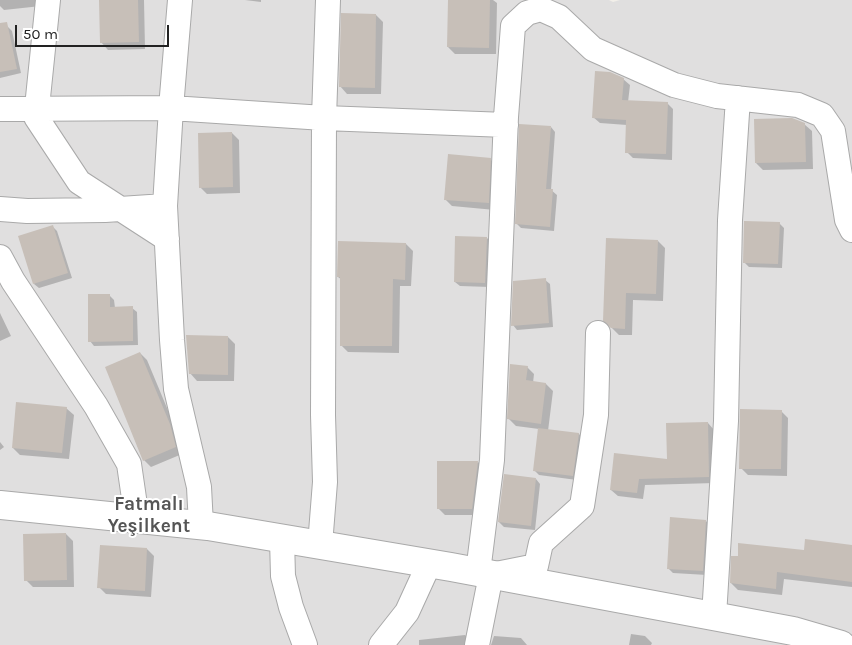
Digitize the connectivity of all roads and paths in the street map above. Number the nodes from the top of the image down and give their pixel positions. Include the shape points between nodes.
1 (48, 0) edge
2 (180, 0) edge
3 (328, 0) edge
4 (738, 98) junction
5 (36, 108) junction
6 (171, 108) junction
7 (0, 109) edge
8 (324, 118) junction
9 (506, 125) junction
10 (166, 206) junction
11 (119, 208) junction
12 (0, 209) edge
13 (852, 230) edge
14 (167, 239) junction
15 (0, 257) edge
16 (598, 333) dead end
17 (0, 505) edge
18 (137, 519) junction
19 (201, 525) junction
20 (282, 539) junction
21 (320, 545) junction
22 (429, 564) junction
23 (485, 574) junction
24 (714, 616) junction
25 (305, 645) edge
26 (381, 645) edge
27 (477, 645) edge
28 (841, 645) edge

1 - 5 street
2 - 6 street
3 - 8 street
4 - 9 street via 674,85 593,49 559,17 541,8 527,13 513,26
4 - 13 street via 798,105 822,115 833,131 847,220
4 - 24 street via 730,220 726,421
5 - 6 street
5 - 7 street
5 - 11 street via 36,117 79,182
6 - 8 street
6 - 10 street
8 - 9 street
8 - 21 street via 325,482
9 - 23 street
10 - 11 street
10 - 14 street
11 - 12 street
11 - 14 street
14 - 19 street via 176,389 199,486
15 - 18 street via 96,406 128,464
16 - 23 street via 596,414 582,506 541,543 536,566
17 - 18 street
18 - 19 street
19 - 20 street
20 - 21 street
20 - 25 street via 283,576
21 - 22 street
22 - 23 street
22 - 26 street via 407,612
23 - 24 street
23 - 27 street
24 - 28 street via 793,631

